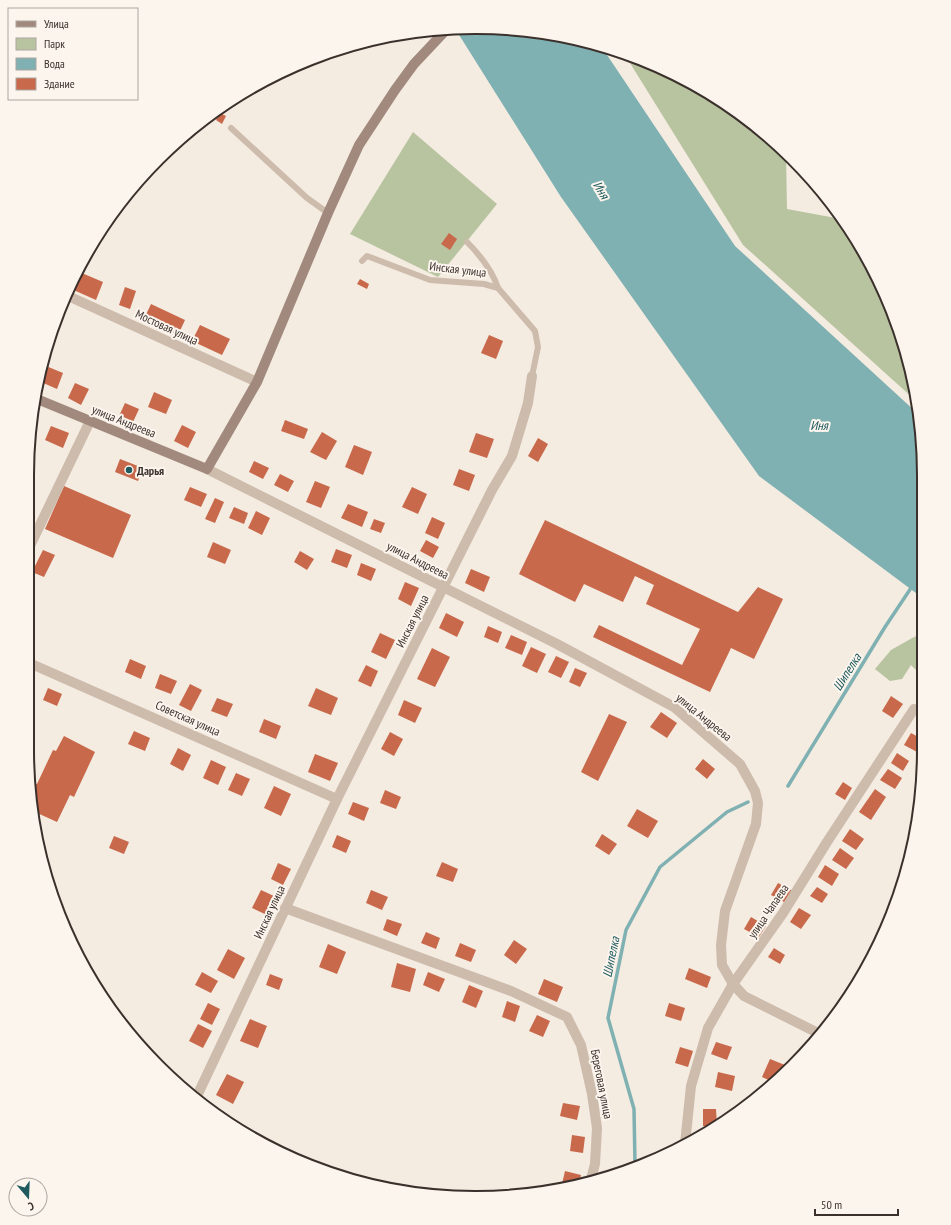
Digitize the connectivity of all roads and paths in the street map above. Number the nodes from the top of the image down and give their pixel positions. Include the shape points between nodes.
1 (441, 36) edge
2 (231, 128) dead end
3 (328, 213) junction
4 (466, 242) dead end
5 (362, 261) dead end
6 (498, 288) junction
7 (72, 298) edge
8 (532, 376) joint
9 (257, 382) junction
10 (40, 400) edge
11 (90, 421) junction
12 (207, 469) junction
13 (34, 538) edge
14 (444, 587) junction
15 (34, 665) edge
16 (914, 709) dead end
17 (337, 799) junction
18 (285, 908) junction
19 (733, 984) junction
20 (815, 1031) edge
21 (198, 1093) edge
22 (686, 1137) edge
23 (592, 1175) edge

1 - 3 main road via 414,64 359,145
2 - 3 lane via 307,198
3 - 9 main road
4 - 6 lane via 494,274
5 - 6 lane, Инская улица via 367,256 430,280 484,284
6 - 8 lane, Инская улица via 535,331 538,347
7 - 9 street, Мостовая улица
8 - 14 street, Инская улица via 528,403 512,456 492,490
9 - 12 main road
10 - 11 main road, улица Андреева
11 - 12 main road, улица Андреева
11 - 13 street
12 - 14 street, улица Андреева
14 - 17 street, Инская улица
14 - 19 street, улица Андреева via 674,707 740,764 755,791 758,804 756,824 725,911 721,946 722,965
15 - 17 street, Советская улица
16 - 19 street, улица Чапаева via 783,914
17 - 18 street, Инская улица
18 - 21 street, Инская улица
18 - 23 street, Береговая улица via 511,991 567,1017 581,1045 593,1100 597,1128
19 - 20 street via 744,996
19 - 22 street, улица Чапаева via 708,1028 691,1086

